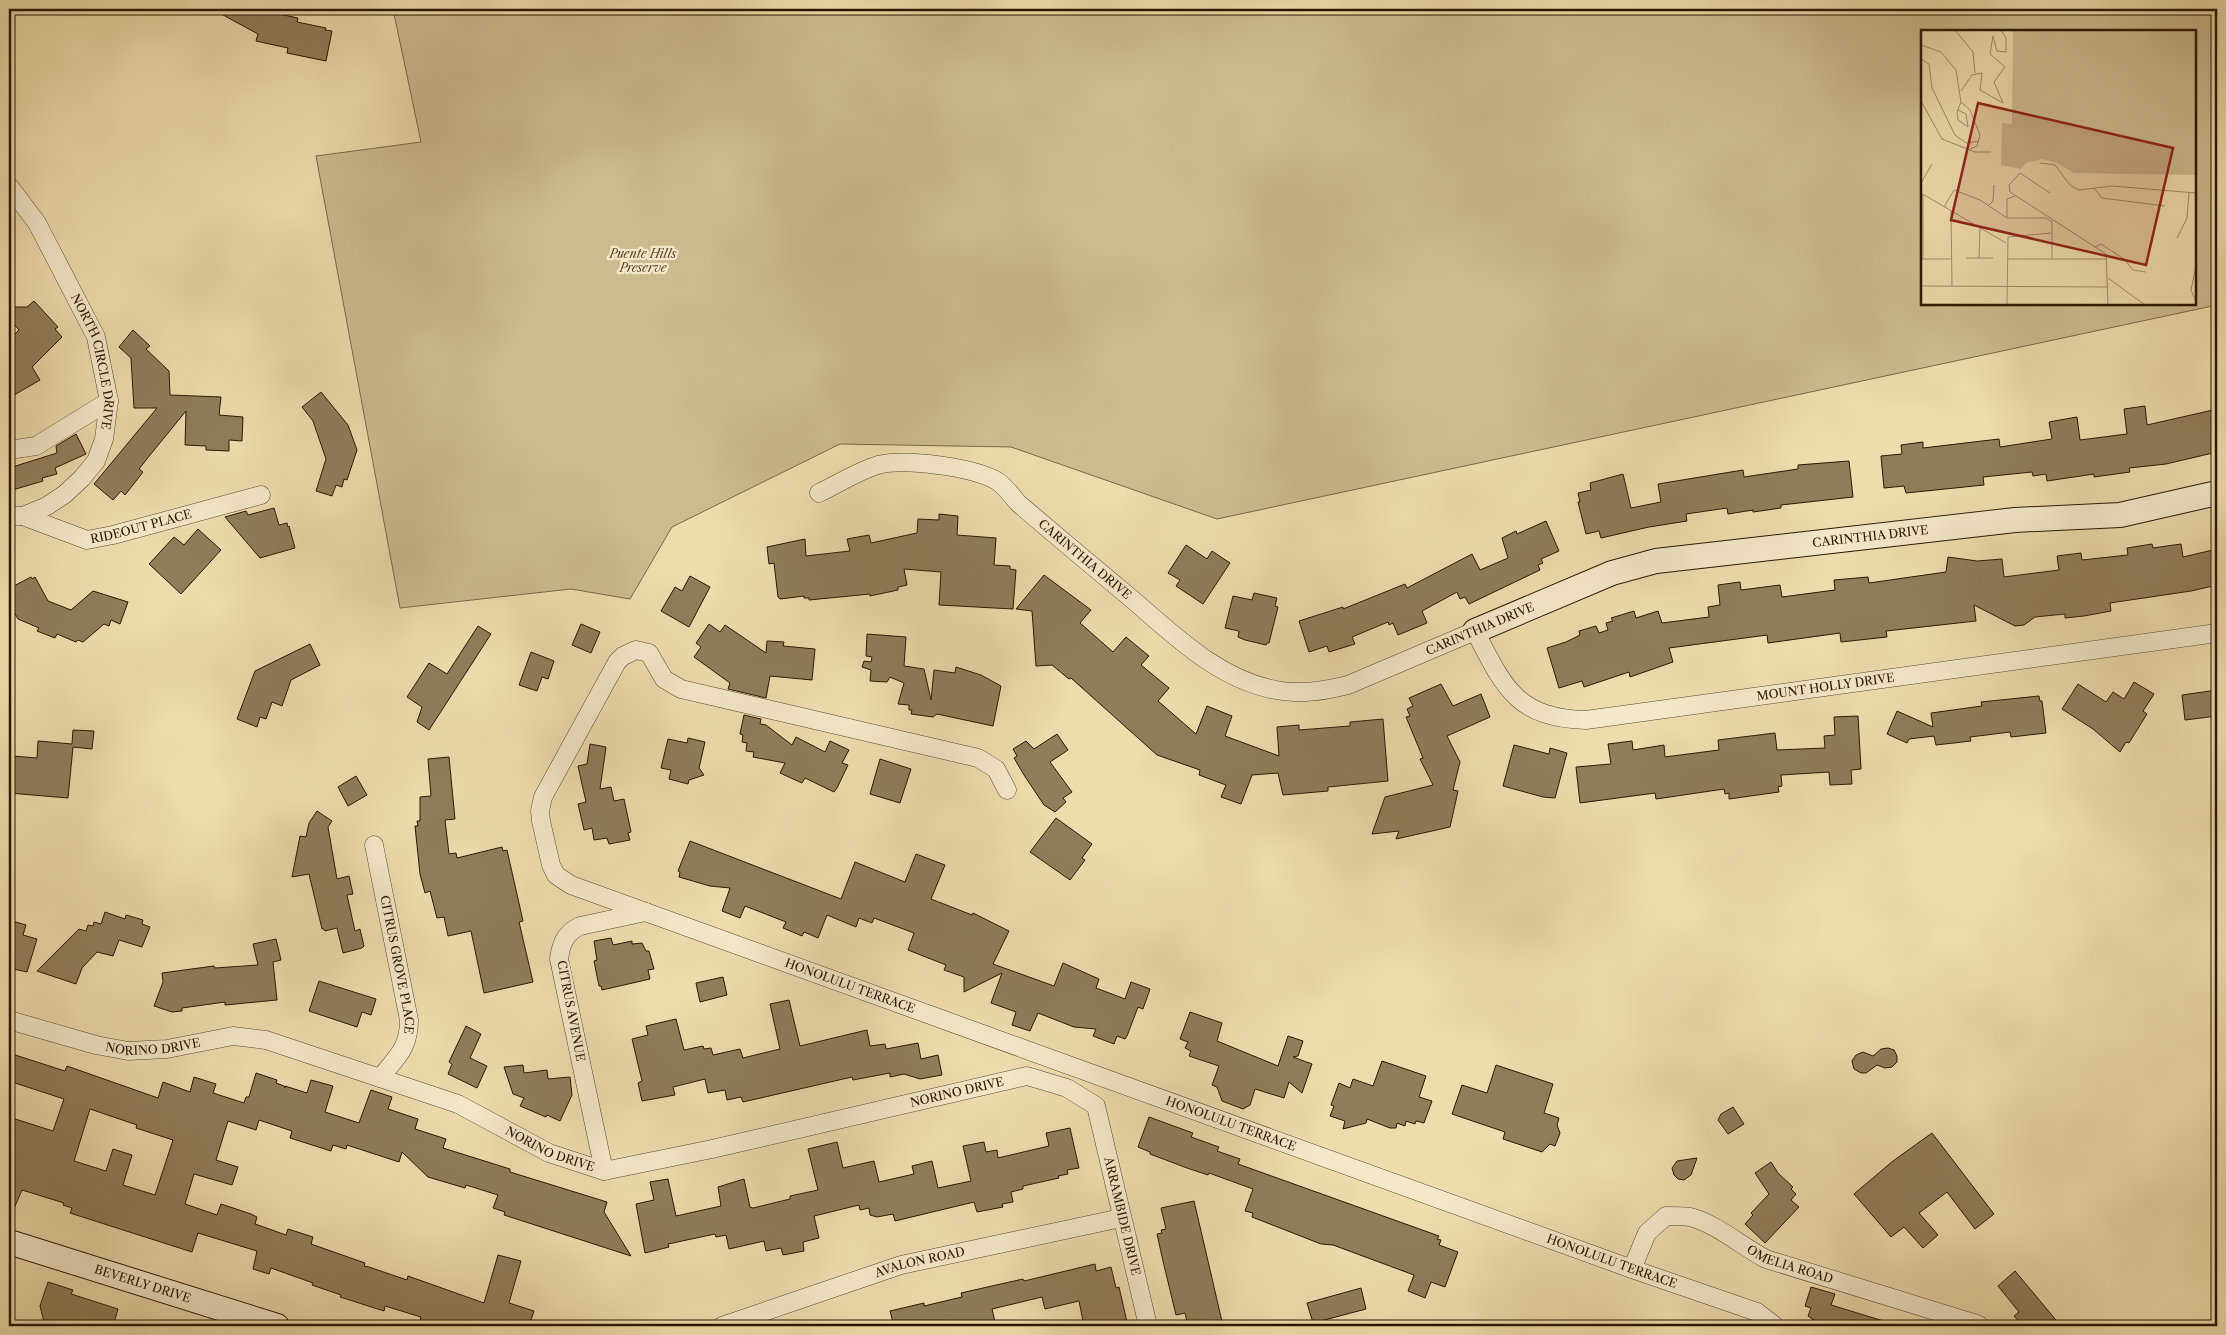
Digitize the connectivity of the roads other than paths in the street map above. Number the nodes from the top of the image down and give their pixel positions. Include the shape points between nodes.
1 (9, 186) edge
2 (109, 401) junction
3 (9, 450) edge
4 (2217, 492) edge
5 (819, 493) dead end
6 (261, 495) dead end
7 (16, 516) edge
8 (1475, 632) junction
9 (2217, 633) edge
10 (1007, 790) dead end
11 (374, 845) dead end
12 (646, 912) junction
13 (9, 1020) edge
14 (380, 1078) junction
15 (1096, 1106) joint
16 (604, 1171) junction
17 (1121, 1218) junction
18 (9, 1242) edge
19 (1632, 1269) junction
20 (277, 1326) edge
21 (722, 1326) edge
22 (1148, 1326) edge
23 (1775, 1326) edge
24 (1980, 1326) edge

1 - 2 street, NORTH CIRCLE DRIVE via 37,223 96,337
2 - 3 street via 36,446
2 - 7 street, NORTH CIRCLE DRIVE via 104,439 96,461 65,494 47,506
4 - 8 street, CARINTHIA DRIVE via 2120,515 2015,520 1656,562 1612,573
5 - 8 street, CARINTHIA DRIVE via 889,463 930,464 986,476 999,482 1018,503 1198,655 1234,675 1275,690 1310,692 1348,685
6 - 7 street, RIDEOUT PLACE via 87,540
8 - 9 street, MOUNT HOLLY DRIVE via 1501,681 1522,702 1550,716 1586,720
10 - 12 street, HONOLULU TERRACE via 996,769 978,758 681,689 664,679 649,653 630,651 617,662 543,797 540,811 556,875 570,885
11 - 14 street, CITRUS GROVE PLACE via 409,1020 404,1050
12 - 16 street, CITRUS AVENUE via 570,930 560,948 559,959
12 - 19 street, HONOLULU TERRACE
13 - 14 street, NORINO DRIVE via 128,1051 167,1049 233,1036 250,1037
14 - 16 street, NORINO DRIVE via 458,1104 549,1153
15 - 16 street, NORINO DRIVE via 1067,1088 1027,1076
15 - 17 street, ARRAMBIDE DRIVE
17 - 21 street, AVALON ROAD via 901,1265
17 - 22 street, ARRAMBIDE DRIVE
18 - 20 street, BEVERLY DRIVE
19 - 23 street, HONOLULU TERRACE via 1757,1312
19 - 24 street, OMELIA ROAD via 1647,1233 1666,1216 1690,1217 1720,1230 1766,1259

